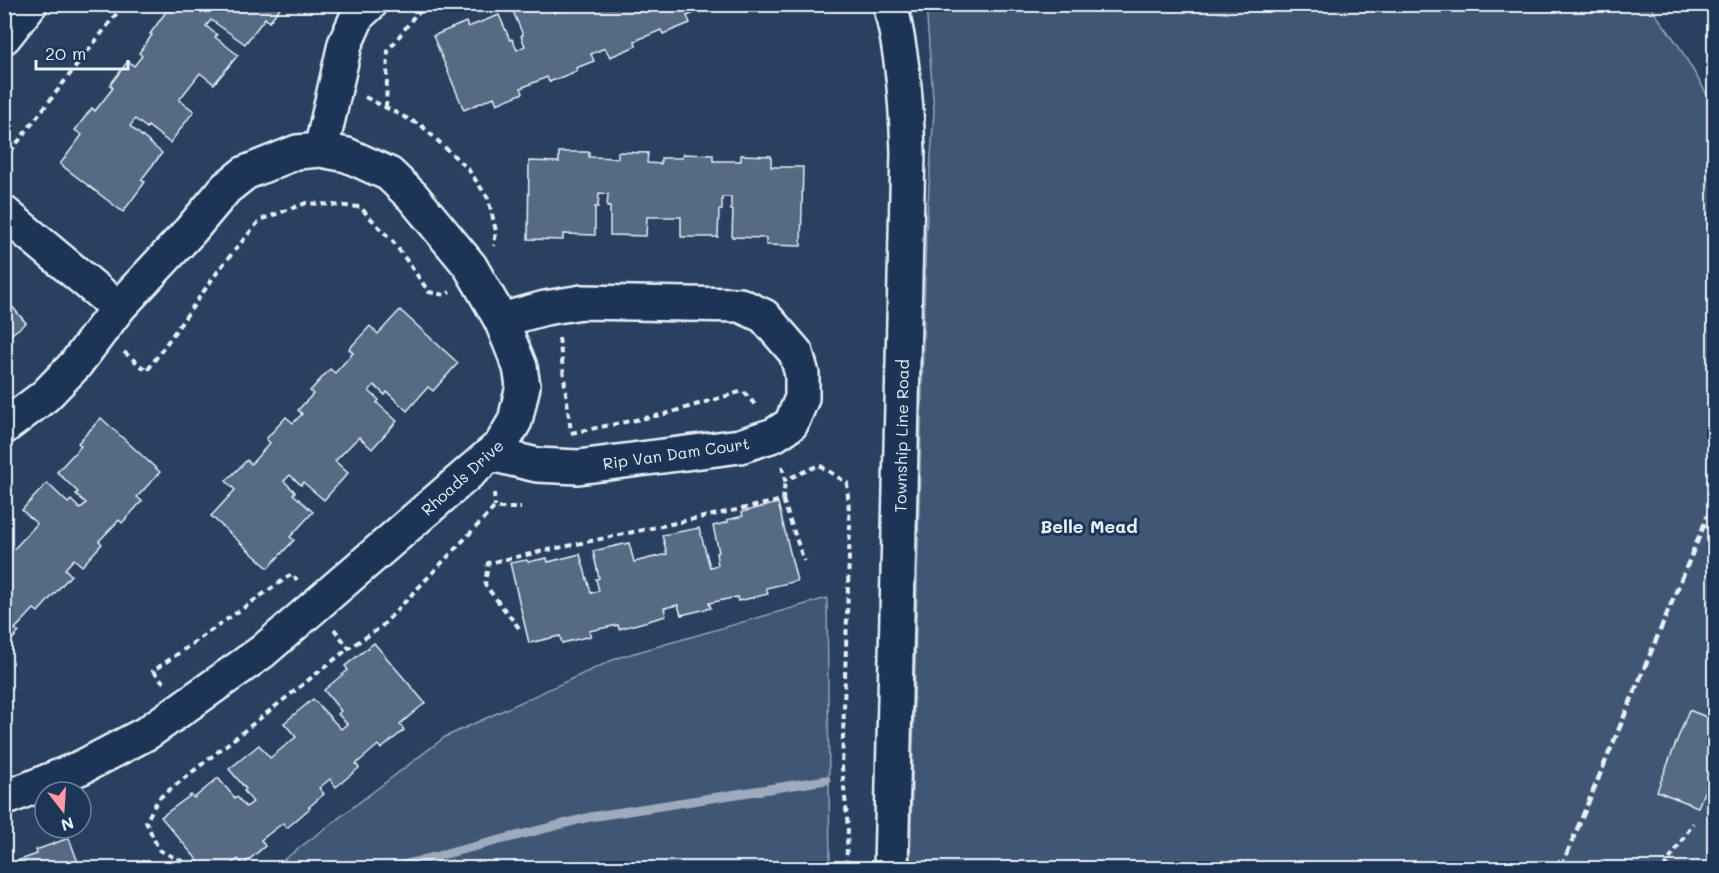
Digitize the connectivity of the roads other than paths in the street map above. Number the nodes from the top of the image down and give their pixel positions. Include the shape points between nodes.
1 (30, 4) edge
2 (370, 4) edge
3 (890, 4) edge
4 (4, 38) edge
5 (321, 150) junction
6 (4, 213) edge
7 (118, 308) junction
8 (501, 320) junction
9 (4, 427) edge
10 (491, 454) junction
11 (4, 798) edge
12 (891, 868) edge

1 - 4 street
2 - 5 street via 358,15 345,44
3 - 12 street, Township Line Road via 906,92 908,152
5 - 7 street, Rhoads Drive via 297,152 245,173 226,188
5 - 8 street, Rhoads Drive via 347,155 389,174 470,266
6 - 7 street
7 - 9 street, Rhoads Drive via 60,381
8 - 10 street, Rhoads Drive via 520,367 523,386 515,421
8 - 10 street, Rip Van Dam Court via 582,302 740,304 765,316 796,353 802,374 802,398 791,424 774,435 740,446 578,467 537,465
10 - 11 street, Rhoads Drive via 262,652 147,733 82,767

